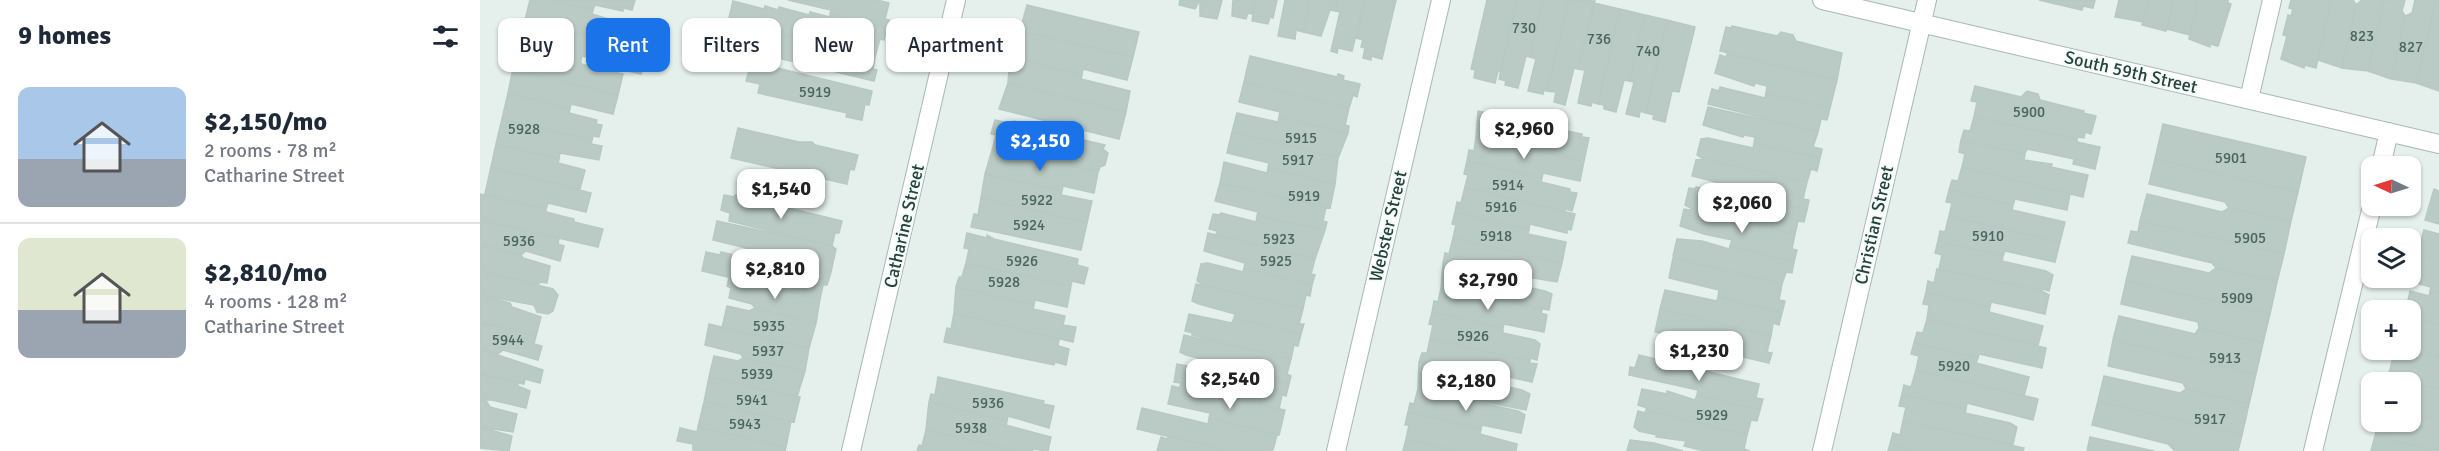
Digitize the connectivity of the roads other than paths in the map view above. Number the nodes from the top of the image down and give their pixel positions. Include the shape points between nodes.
1 (956, 0) edge
2 (1441, 0) edge
3 (1822, 0) edge
4 (1927, 0) edge
5 (2272, 0) edge
6 (1922, 23) junction
7 (2249, 99) junction
8 (2389, 132) junction
9 (2439, 144) edge
10 (2383, 156) edge
11 (2370, 216) edge
12 (851, 451) edge
13 (1336, 451) edge
14 (1822, 451) edge
15 (2313, 451) edge

1 - 12 street, Catharine Street
2 - 13 street, Webster Street
3 - 6 street, South 59th Street
4 - 6 street, Christian Street
5 - 7 street
6 - 7 street, South 59th Street
6 - 14 street, Christian Street
7 - 8 street, South 59th Street
8 - 9 street, South 59th Street
8 - 10 street
11 - 15 street

